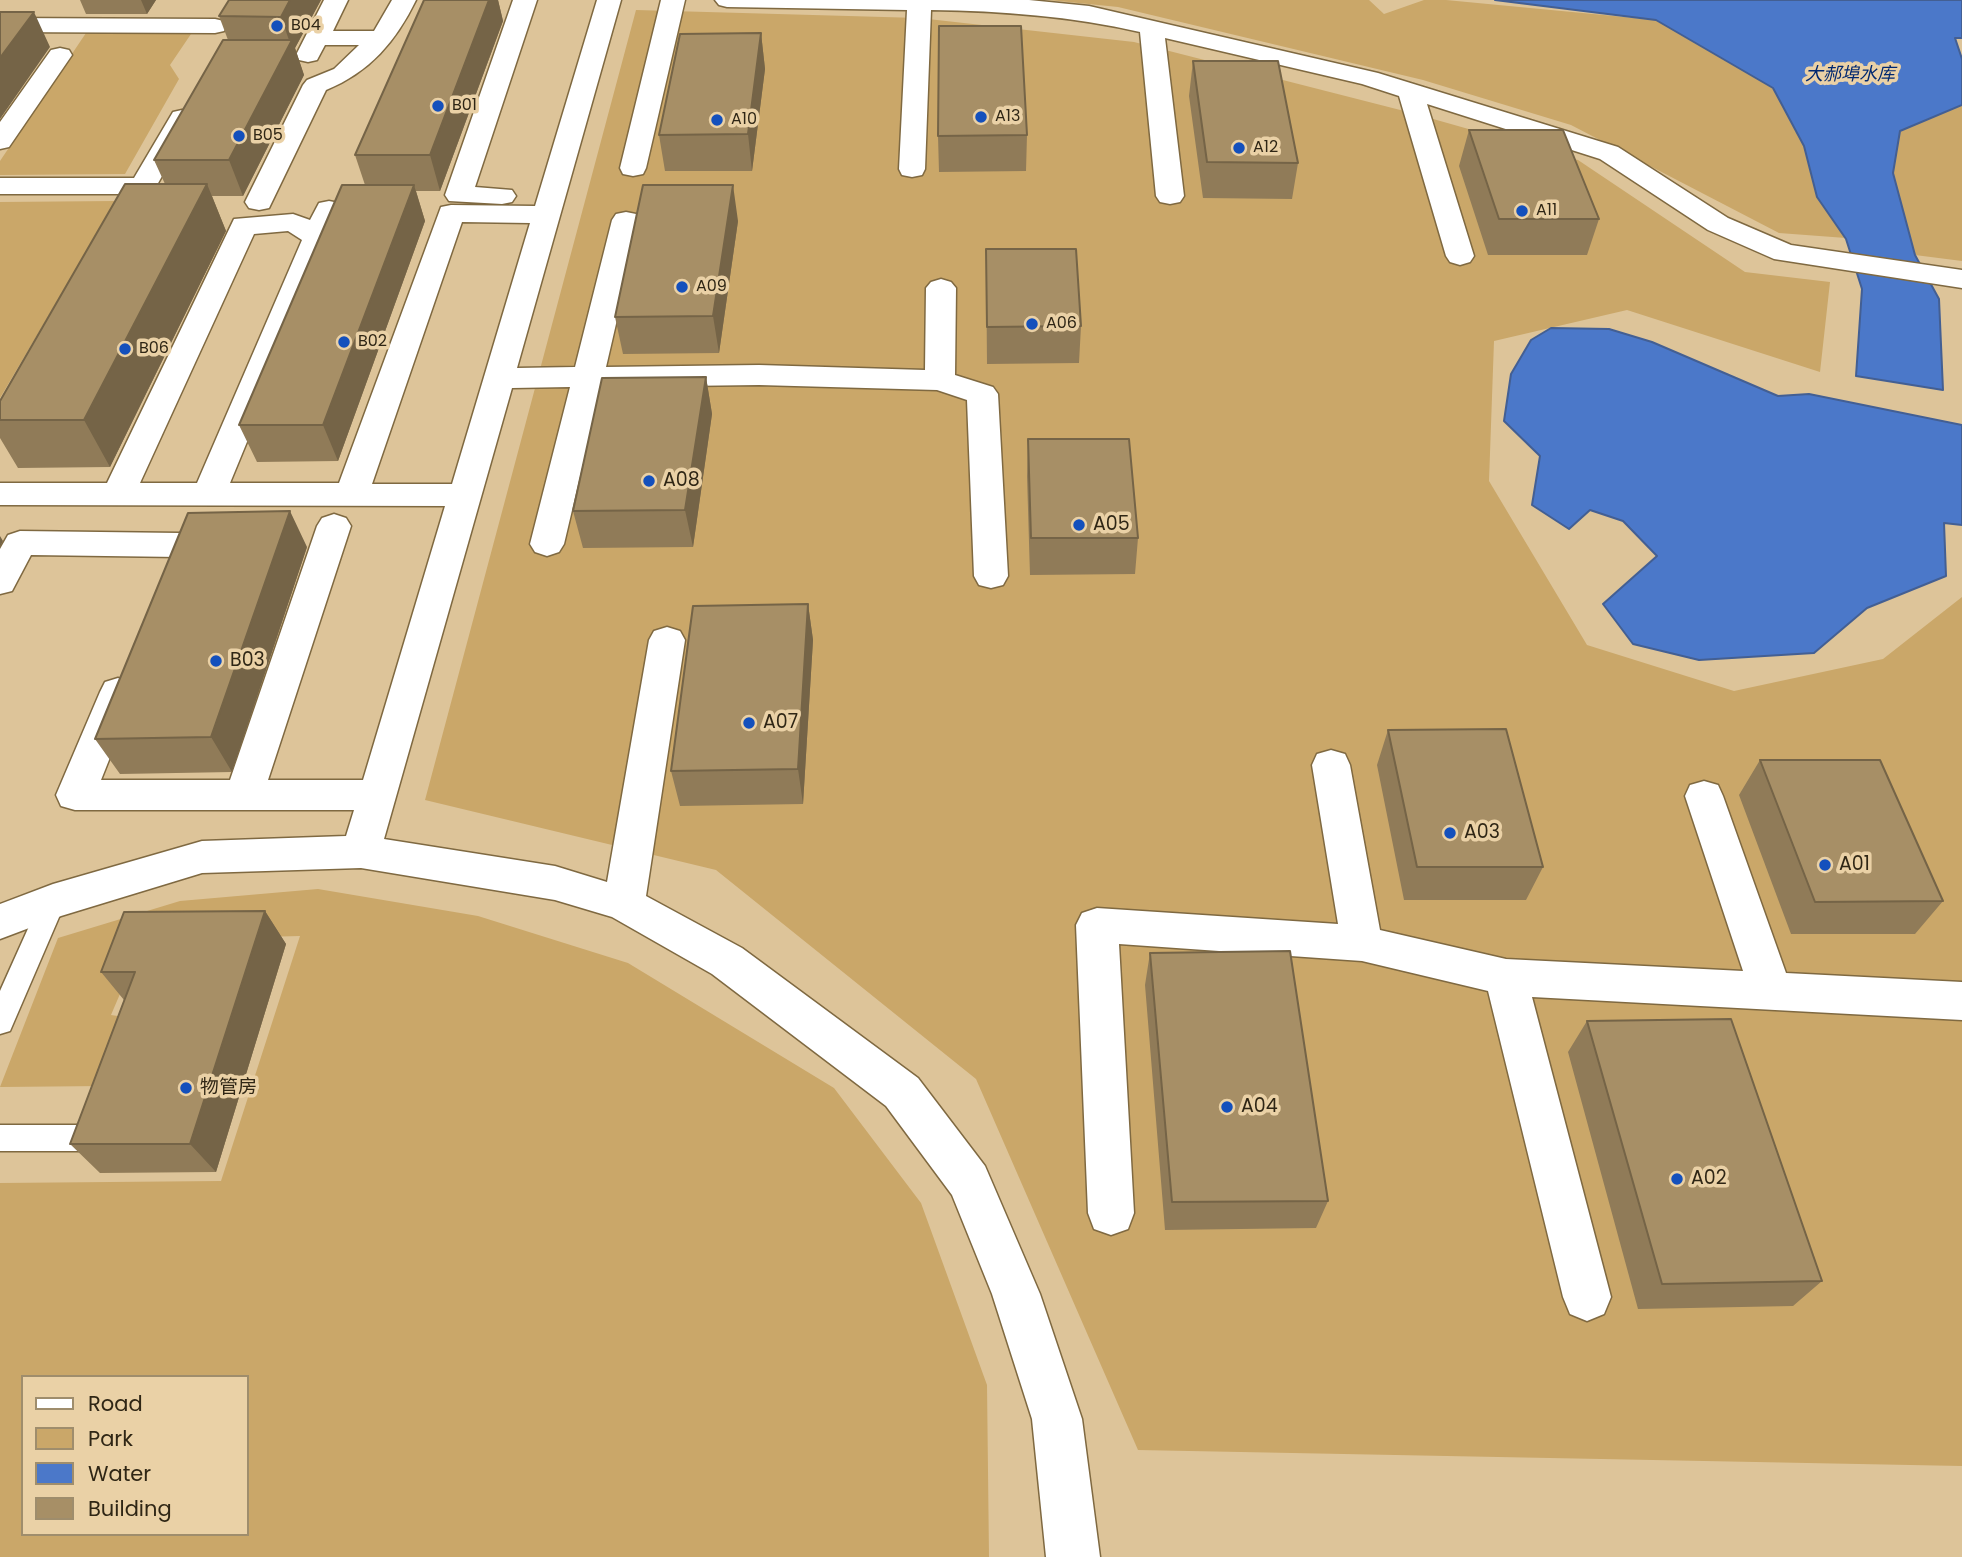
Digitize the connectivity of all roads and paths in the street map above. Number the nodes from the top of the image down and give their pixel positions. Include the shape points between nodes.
1 (5, 0) edge
2 (58, 0) edge
3 (167, 0) edge
4 (336, 0) edge
5 (404, 0) edge
6 (525, 0) edge
7 (609, 0) edge
8 (673, 0) edge
9 (727, 0) edge
10 (919, 3) junction
11 (0, 7) edge
12 (0, 25) edge
13 (40, 25) junction
14 (150, 25) junction
15 (1152, 27) junction
16 (0, 38) edge
17 (381, 38) junction
18 (200, 53) dead end
19 (1410, 90) junction
20 (198, 91) edge
21 (0, 141) edge
22 (633, 168) dead end
23 (912, 169) dead end
24 (273, 176) junction
25 (0, 186) edge
26 (1170, 196) dead end
27 (259, 202) dead end
28 (549, 205) junction
29 (626, 220) dead end
30 (312, 222) junction
31 (1460, 256) dead end
32 (1962, 279) edge
33 (941, 288) dead end
34 (587, 377) junction
35 (499, 378) junction
36 (940, 380) junction
37 (209, 493) junction
38 (0, 494) edge
39 (118, 494) junction
40 (351, 495) junction
41 (465, 495) junction
42 (334, 526) dead end
43 (547, 544) dead end
44 (991, 576) dead end
45 (0, 582) edge
46 (164, 582) edge
47 (667, 640) dead end
48 (133, 657) edge
49 (1331, 765) dead end
50 (244, 794) junction
51 (379, 795) junction
52 (1704, 796) dead end
53 (360, 852) junction
54 (53, 901) junction
55 (624, 904) junction
56 (0, 922) edge
57 (1362, 943) junction
58 (1506, 977) junction
59 (1771, 991) junction
60 (1962, 1001) edge
61 (0, 1021) edge
62 (0, 1138) edge
63 (79, 1138) edge
64 (1111, 1213) dead end
65 (1587, 1297) dead end
66 (1073, 1557) edge

1 - 11 street
2 - 13 street
3 - 14 street
4 - 17 street via 312,46
5 - 17 street
6 - 28 street via 459,195
7 - 28 street
8 - 22 street
9 - 10 street
10 - 15 street via 1076,11
10 - 23 street
12 - 13 street
13 - 14 street
14 - 18 street via 220,17
15 - 19 street
15 - 26 street
16 - 21 street via 64,46
17 - 24 street via 343,75 316,85
19 - 31 street
19 - 32 street via 1609,153 1718,224 1784,253
20 - 25 street via 143,186
24 - 27 street
24 - 30 street
28 - 35 street
28 - 40 street via 451,213
29 - 34 street
30 - 37 street
30 - 39 street via 244,225
33 - 36 street
34 - 35 street
34 - 36 street
34 - 43 street
35 - 41 street
36 - 44 street via 982,394
37 - 39 street
37 - 40 street
38 - 39 street
40 - 41 street
41 - 51 street
42 - 50 street
45 - 46 street via 20,544 184,535
47 - 55 street
48 - 50 street via 75,795
49 - 57 street
50 - 51 street
51 - 53 street
52 - 59 street
53 - 54 street via 202,857
53 - 55 street via 555,883
54 - 56 street
54 - 61 lane
55 - 66 street via 727,961 902,1091 969,1181 1016,1294 1057,1419
57 - 58 street
57 - 64 street via 1097,925
58 - 59 street
58 - 65 street
59 - 60 street
62 - 63 lane

